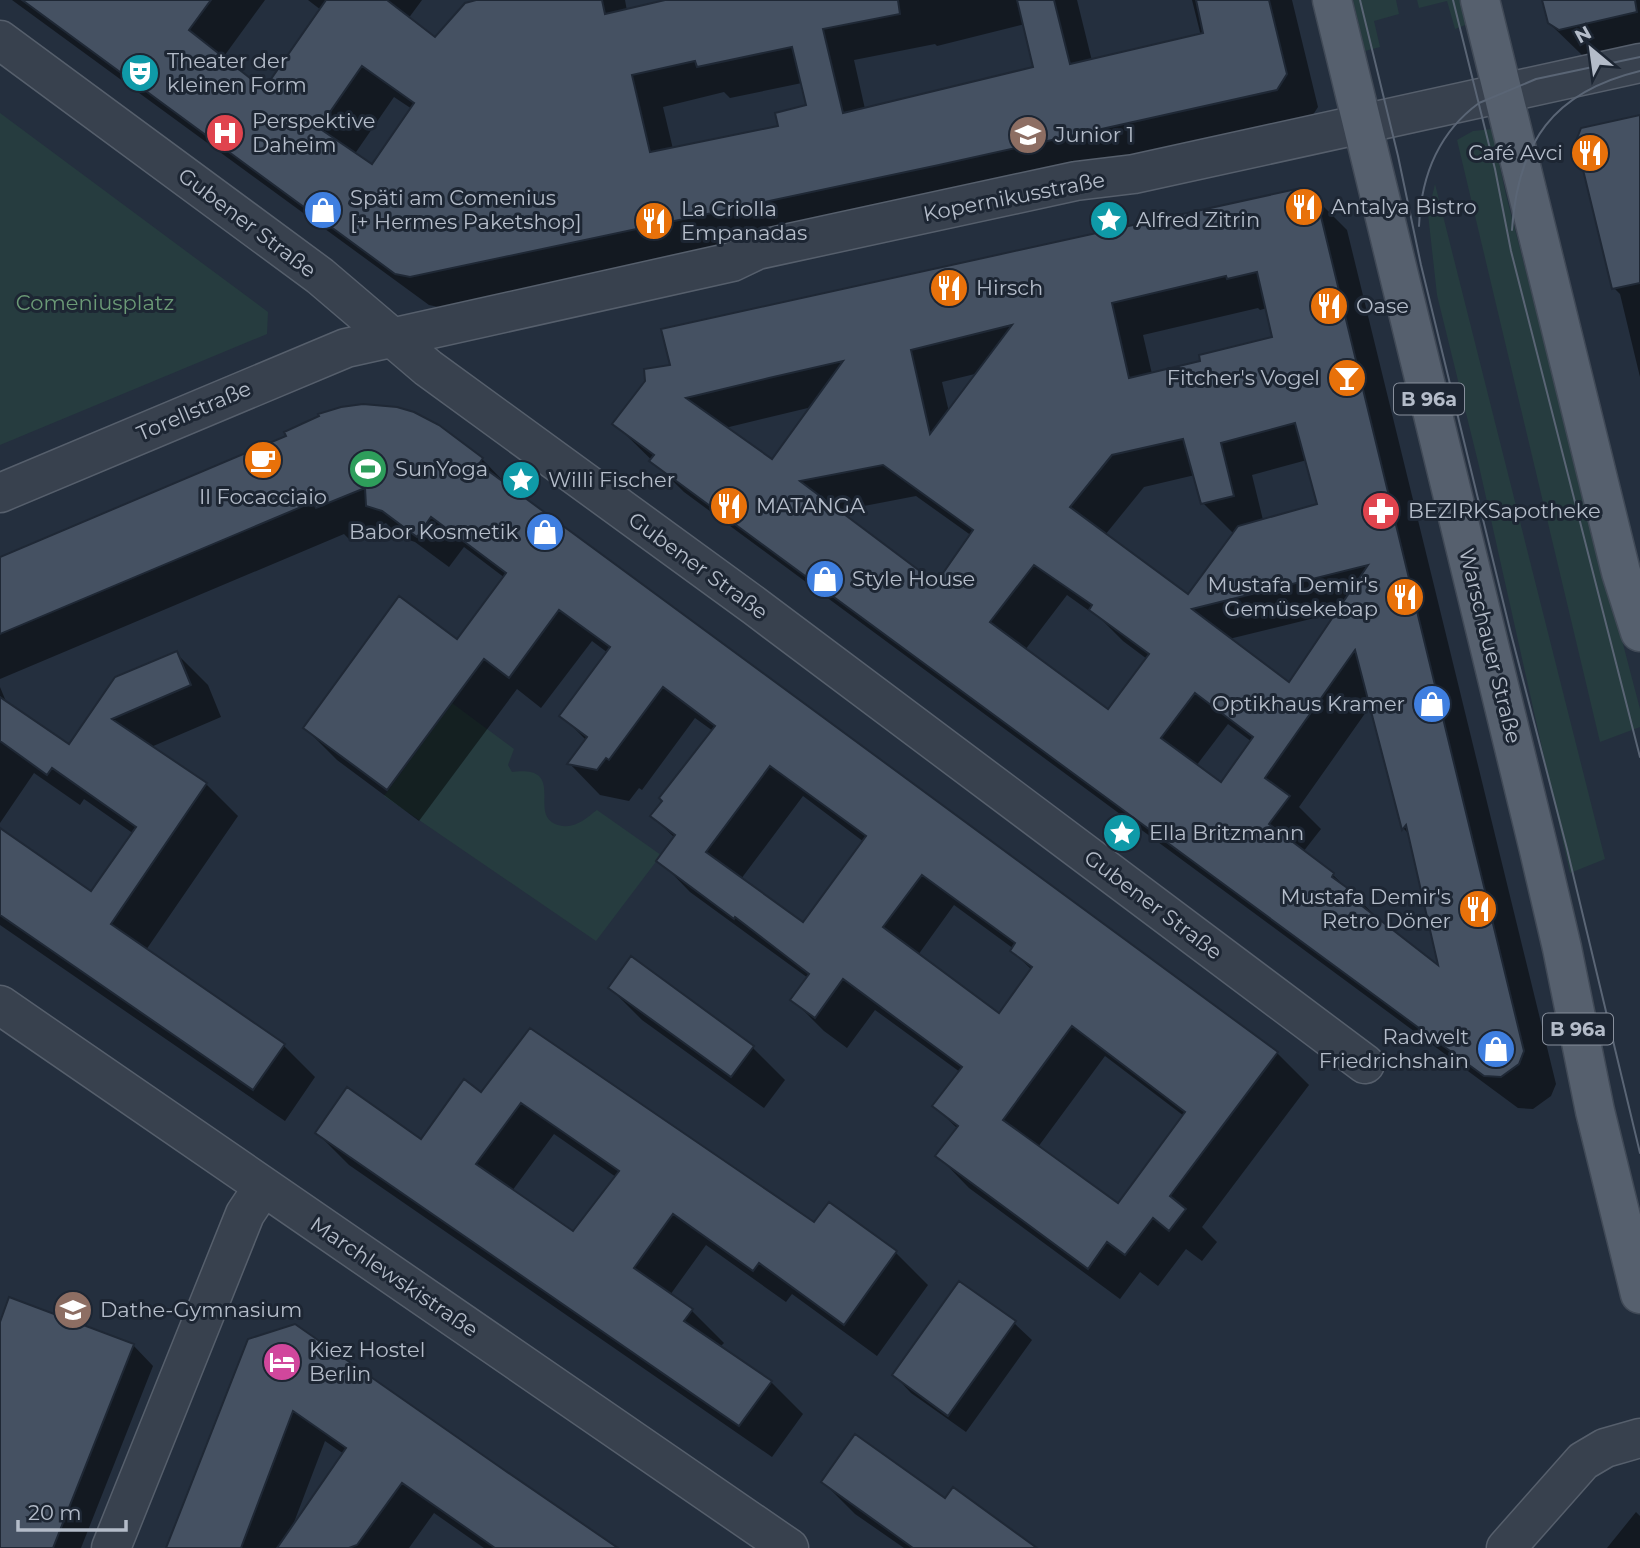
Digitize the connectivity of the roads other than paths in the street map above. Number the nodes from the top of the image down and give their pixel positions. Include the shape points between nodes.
1 (1332, 0) edge
2 (1480, 0) edge
3 (0, 40) edge
4 (1640, 63) edge
5 (1502, 93) junction
6 (1362, 124) junction
7 (391, 337) junction
8 (0, 493) edge
9 (1640, 632) edge
10 (0, 1005) edge
11 (1365, 1064) dead end
12 (263, 1187) junction
13 (1640, 1294) edge
14 (1640, 1438) edge
15 (111, 1548) edge
16 (789, 1548) edge
17 (1506, 1548) edge

1 - 6 main road, Warschauer Straße / B 96a
2 - 5 main road
3 - 7 street, Gubener Straße via 320,276
4 - 5 street, Kopernikusstraße
5 - 6 street, Kopernikusstraße
5 - 9 main road via 1621,572
6 - 7 street, Kopernikusstraße via 785,244 732,262
6 - 13 main road, Warschauer Straße / B 96a via 1539,850
7 - 8 street, Torellstraße via 346,348
7 - 11 street, Gubener Straße
10 - 12 street, Marchlewskistraße
12 - 15 street via 245,1214
12 - 16 street, Marchlewskistraße
14 - 17 street via 1605,1448 1583,1461

